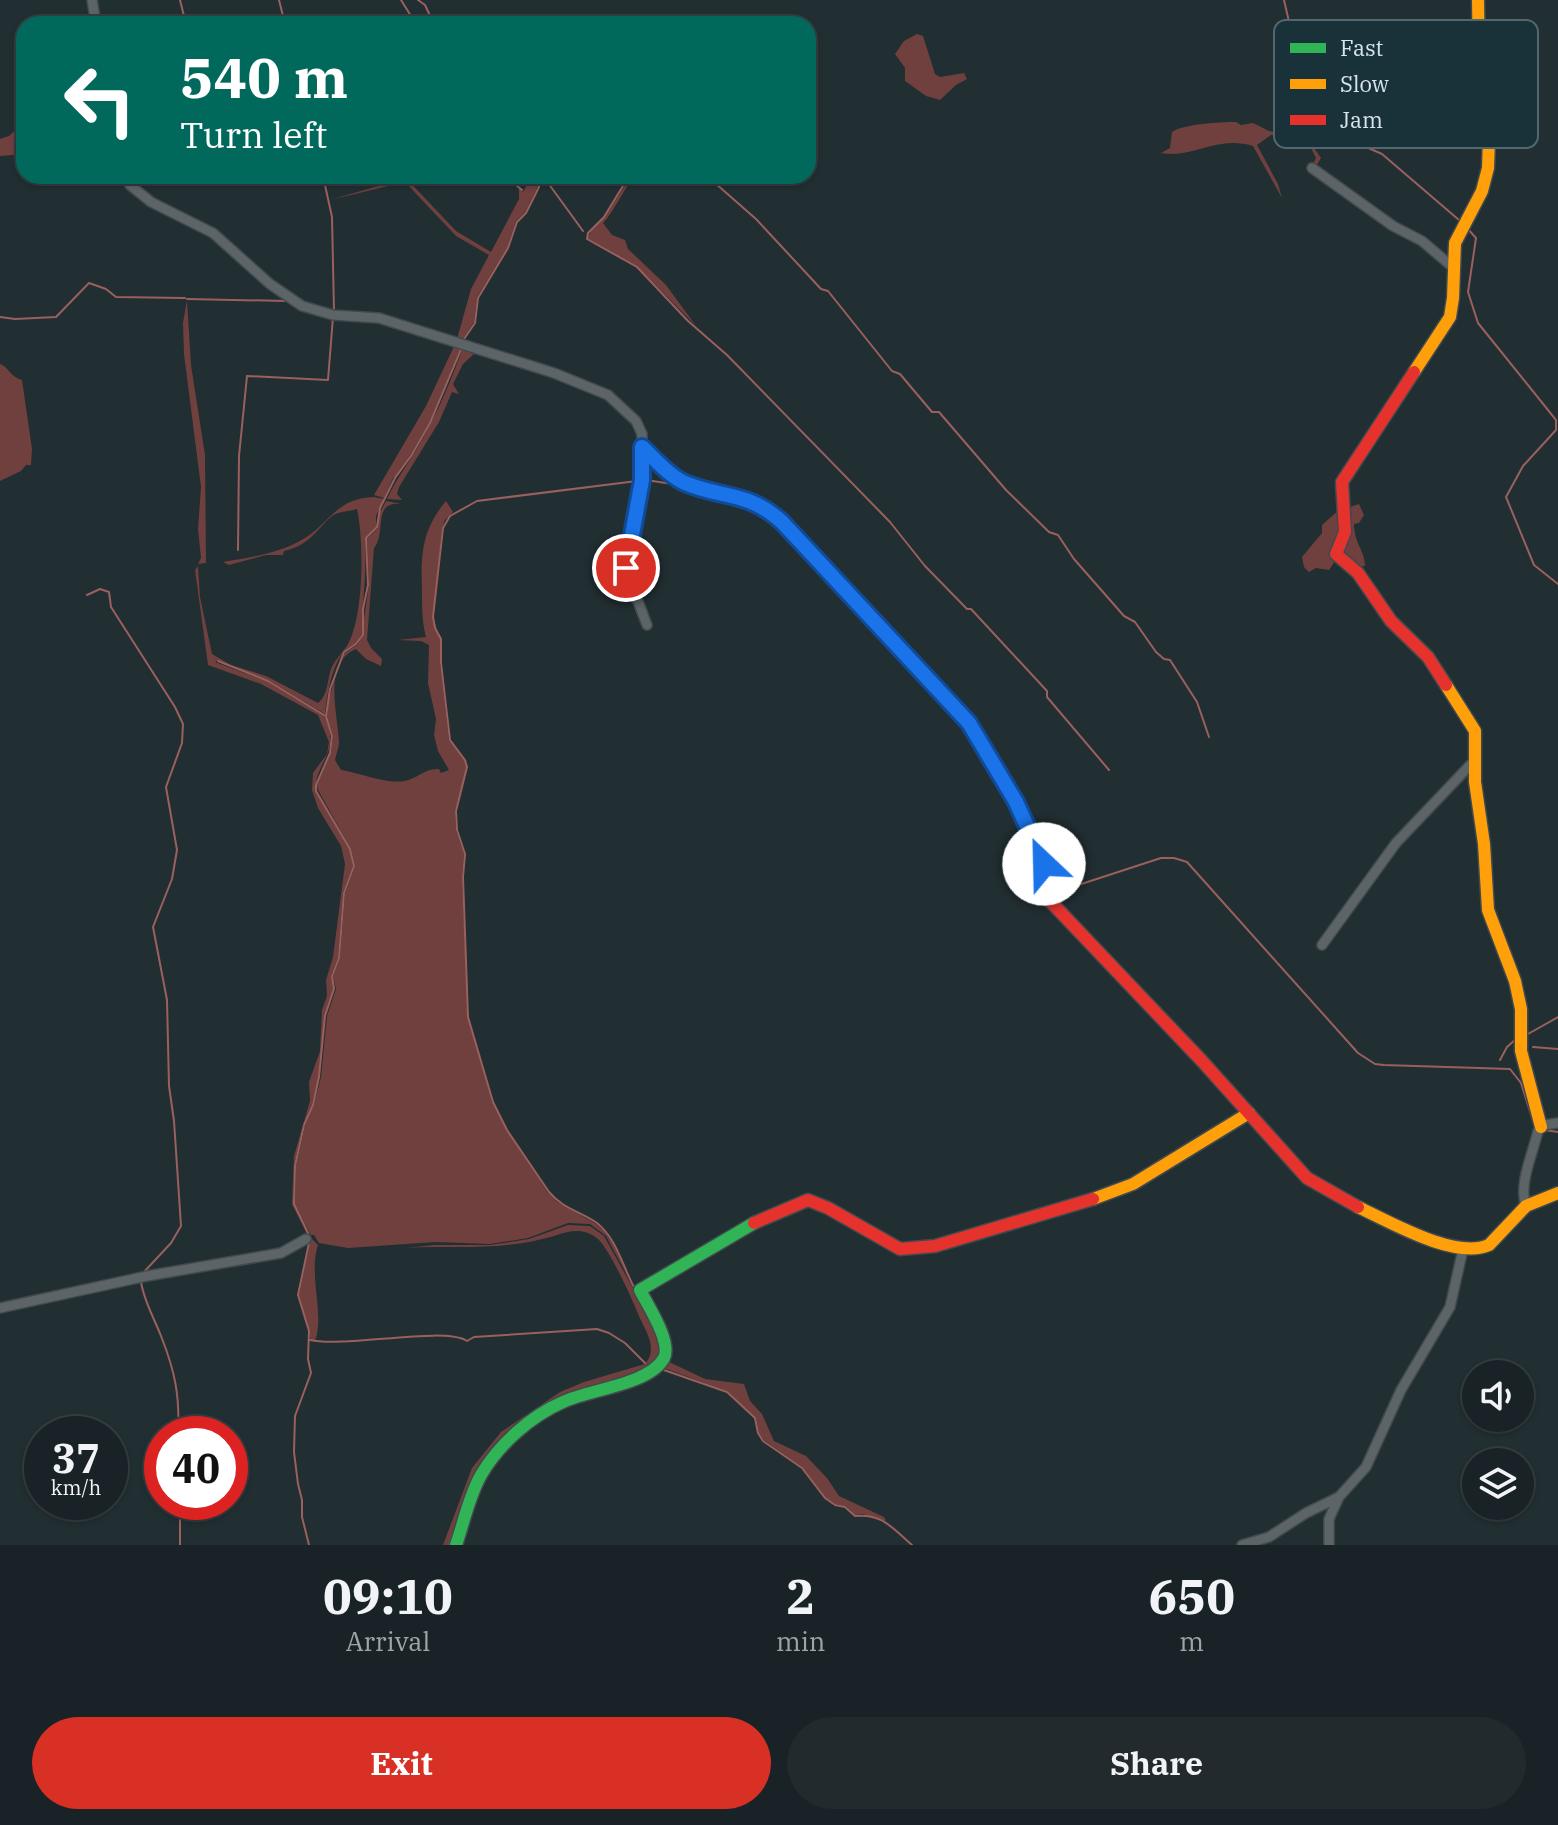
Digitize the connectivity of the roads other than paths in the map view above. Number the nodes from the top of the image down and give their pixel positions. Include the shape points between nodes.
1 (1478, 0) edge
2 (1478, 20) edge
3 (1491, 148) edge
4 (1312, 168) dead end
5 (131, 184) edge
6 (1455, 269) junction
7 (642, 447) junction
8 (647, 625) dead end
9 (1474, 761) junction
10 (1322, 945) dead end
11 (1249, 1113) junction
12 (1558, 1123) edge
13 (1541, 1127) junction
14 (1558, 1193) edge
15 (1526, 1206) junction
16 (306, 1239) dead end
17 (1463, 1249) junction
18 (0, 1308) edge
19 (1339, 1497) junction
20 (456, 1545) edge
21 (1242, 1545) edge
22 (1329, 1545) edge

1 - 2 street
3 - 6 street via 1479,199 1457,234
4 - 6 street
5 - 7 street via 151,202 213,233 302,306 333,315 379,318 591,387 636,421
6 - 9 street via 1450,317 1342,482 1345,532 1336,554 1428,657 1471,722
7 - 8 street via 641,488 626,559
7 - 11 street via 682,481 743,497 775,515 952,702 1016,802 1040,859 1052,874 1045,886 1050,901
9 - 10 street via 1396,843
9 - 13 street via 1488,910 1515,981 1521,1051
11 - 17 street via 1307,1178 1414,1233
11 - 20 street via 1133,1184 935,1246 900,1249 808,1200 769,1215 640,1290 667,1356 648,1374 565,1401 511,1438 480,1477
12 - 13 street
13 - 15 street via 1524,1185
14 - 15 street
15 - 17 street via 1489,1245
16 - 18 street via 281,1253
17 - 19 street via 1446,1316 1401,1390 1366,1467
19 - 21 street via 1269,1537
19 - 22 street via 1329,1519

